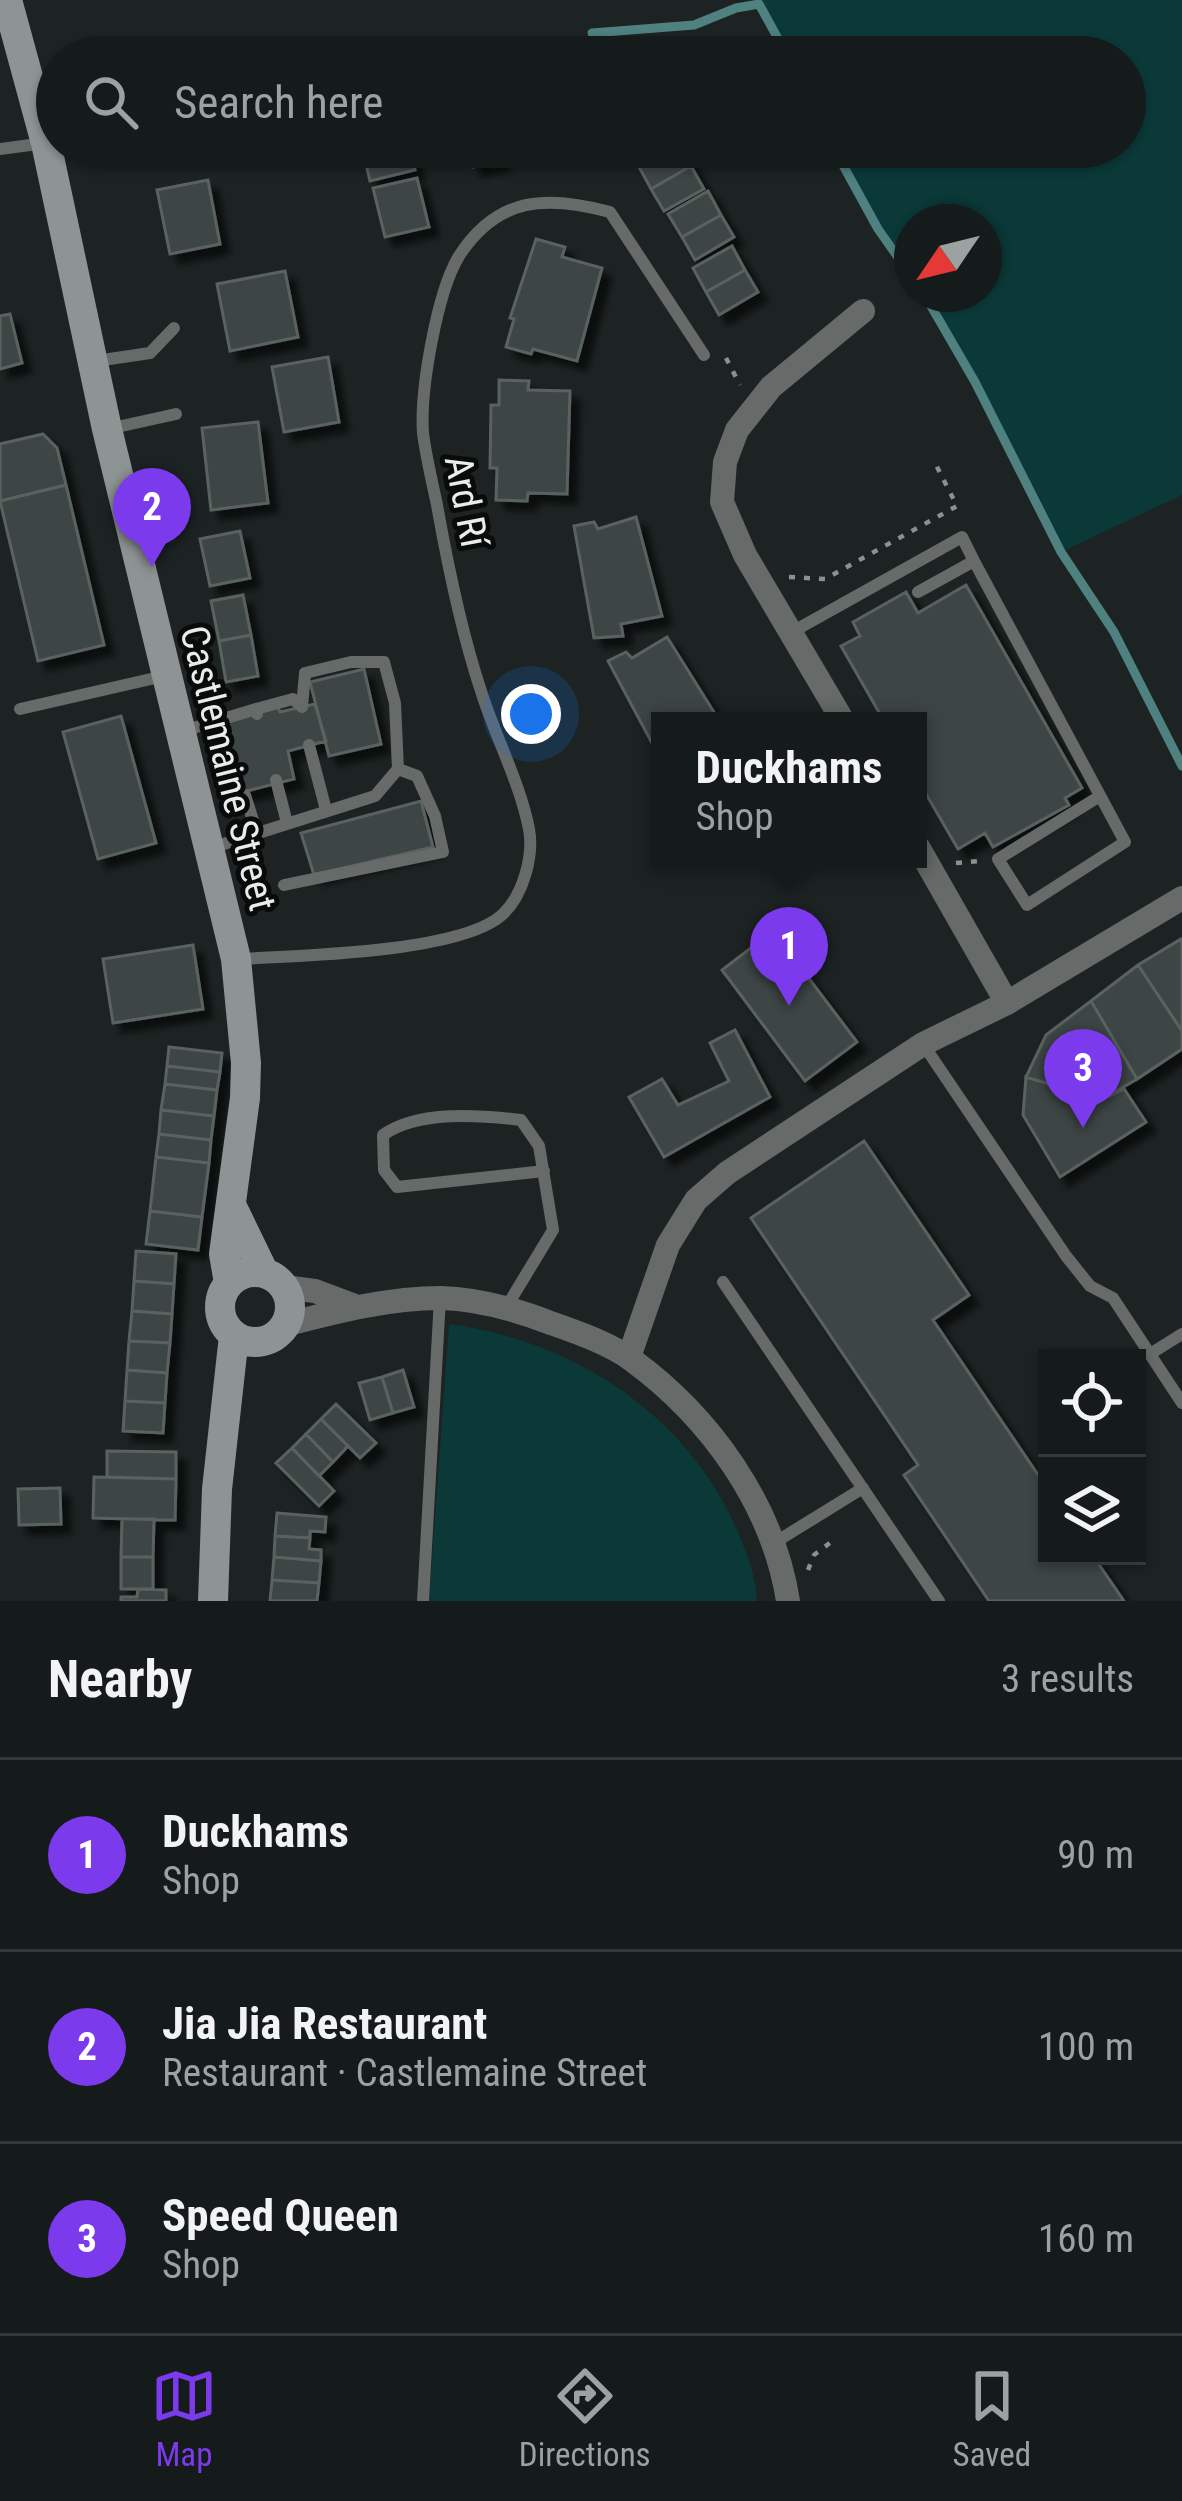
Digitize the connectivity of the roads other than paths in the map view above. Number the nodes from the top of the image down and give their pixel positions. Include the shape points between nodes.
1 (7, 1) edge
2 (36, 107) edge
3 (36, 144) edge
4 (0, 149) edge
5 (52, 168) edge
6 (863, 311) dead end
7 (174, 328) dead end
8 (704, 355) dead end
9 (95, 362) junction
10 (176, 414) dead end
11 (107, 429) junction
12 (974, 560) junction
13 (918, 592) dead end
14 (791, 633) junction
15 (165, 676) junction
16 (20, 709) dead end
17 (838, 712) edge
18 (179, 732) junction
19 (309, 745) dead end
20 (398, 770) junction
21 (276, 781) dead end
22 (245, 795) dead end
23 (1100, 796) junction
24 (326, 810) junction
25 (287, 823) junction
26 (257, 833) junction
27 (210, 848) junction
28 (927, 862) edge
29 (284, 885) dead end
30 (1182, 898) edge
31 (236, 959) junction
32 (1007, 1003) junction
33 (923, 1044) junction
34 (544, 1171) junction
35 (232, 1208) junction
36 (274, 1280) junction
37 (723, 1282) dead end
38 (229, 1283) junction
39 (440, 1298) junction
40 (355, 1306) junction
41 (507, 1306) junction
42 (288, 1324) junction
43 (1182, 1334) edge
44 (246, 1340) junction
45 (1150, 1354) junction
46 (629, 1357) junction
47 (1182, 1403) edge
48 (863, 1488) junction
49 (772, 1544) junction
50 (797, 1592) edge
51 (213, 1601) edge
52 (423, 1601) edge
53 (939, 1601) edge

1 - 2 main road, Castlemaine Street
3 - 4 lane
5 - 9 main road, Castlemaine Street
6 - 14 street via 771,387 737,430 725,461 722,502
7 - 9 lane via 149,353
8 - 31 lane, Ard Rí via 610,212 566,201 512,206 475,232 435,316 423,429 449,571 529,830 530,860 503,914 466,935
9 - 11 main road, Castlemaine Street
10 - 11 lane
11 - 15 main road, Castlemaine Street
12 - 13 lane
12 - 14 lane via 962,537
12 - 23 lane
14 - 17 street
15 - 16 lane
15 - 18 main road, Castlemaine Street
18 - 20 lane via 293,699 302,707 305,673 384,662
18 - 27 main road, Castlemaine Street
19 - 24 lane
20 - 24 lane via 375,796
20 - 29 lane via 417,776 443,852
21 - 25 lane
22 - 26 lane
23 - 23 lane via 1124,842 1027,905 998,859
24 - 25 lane
25 - 26 lane
26 - 27 lane
27 - 31 main road, Castlemaine Street
28 - 32 street
30 - 32 street
31 - 35 main road, Castlemaine Street via 246,1063
32 - 33 street
33 - 45 lane via 1066,1256 1090,1286 1113,1298
33 - 46 street via 695,1200 668,1245
34 - 34 lane via 521,1120 460,1117 398,1124 382,1135 383,1170 397,1187
34 - 41 lane via 553,1230
35 - 36 main road
35 - 38 main road, Castlemaine Street via 224,1254
36 - 38 main road via 248,1272
36 - 40 street
36 - 42 main road via 288,1293
37 - 48 lane
38 - 44 main road, Castlemaine Street via 219,1305 224,1324
39 - 40 street
39 - 41 street
39 - 52 lane
40 - 42 street
41 - 46 street
42 - 44 main road
43 - 45 lane
44 - 51 main road, Castlemaine Street via 224,1415
45 - 47 lane
46 - 49 street via 713,1437
48 - 49 lane
48 - 53 lane
49 - 50 street

